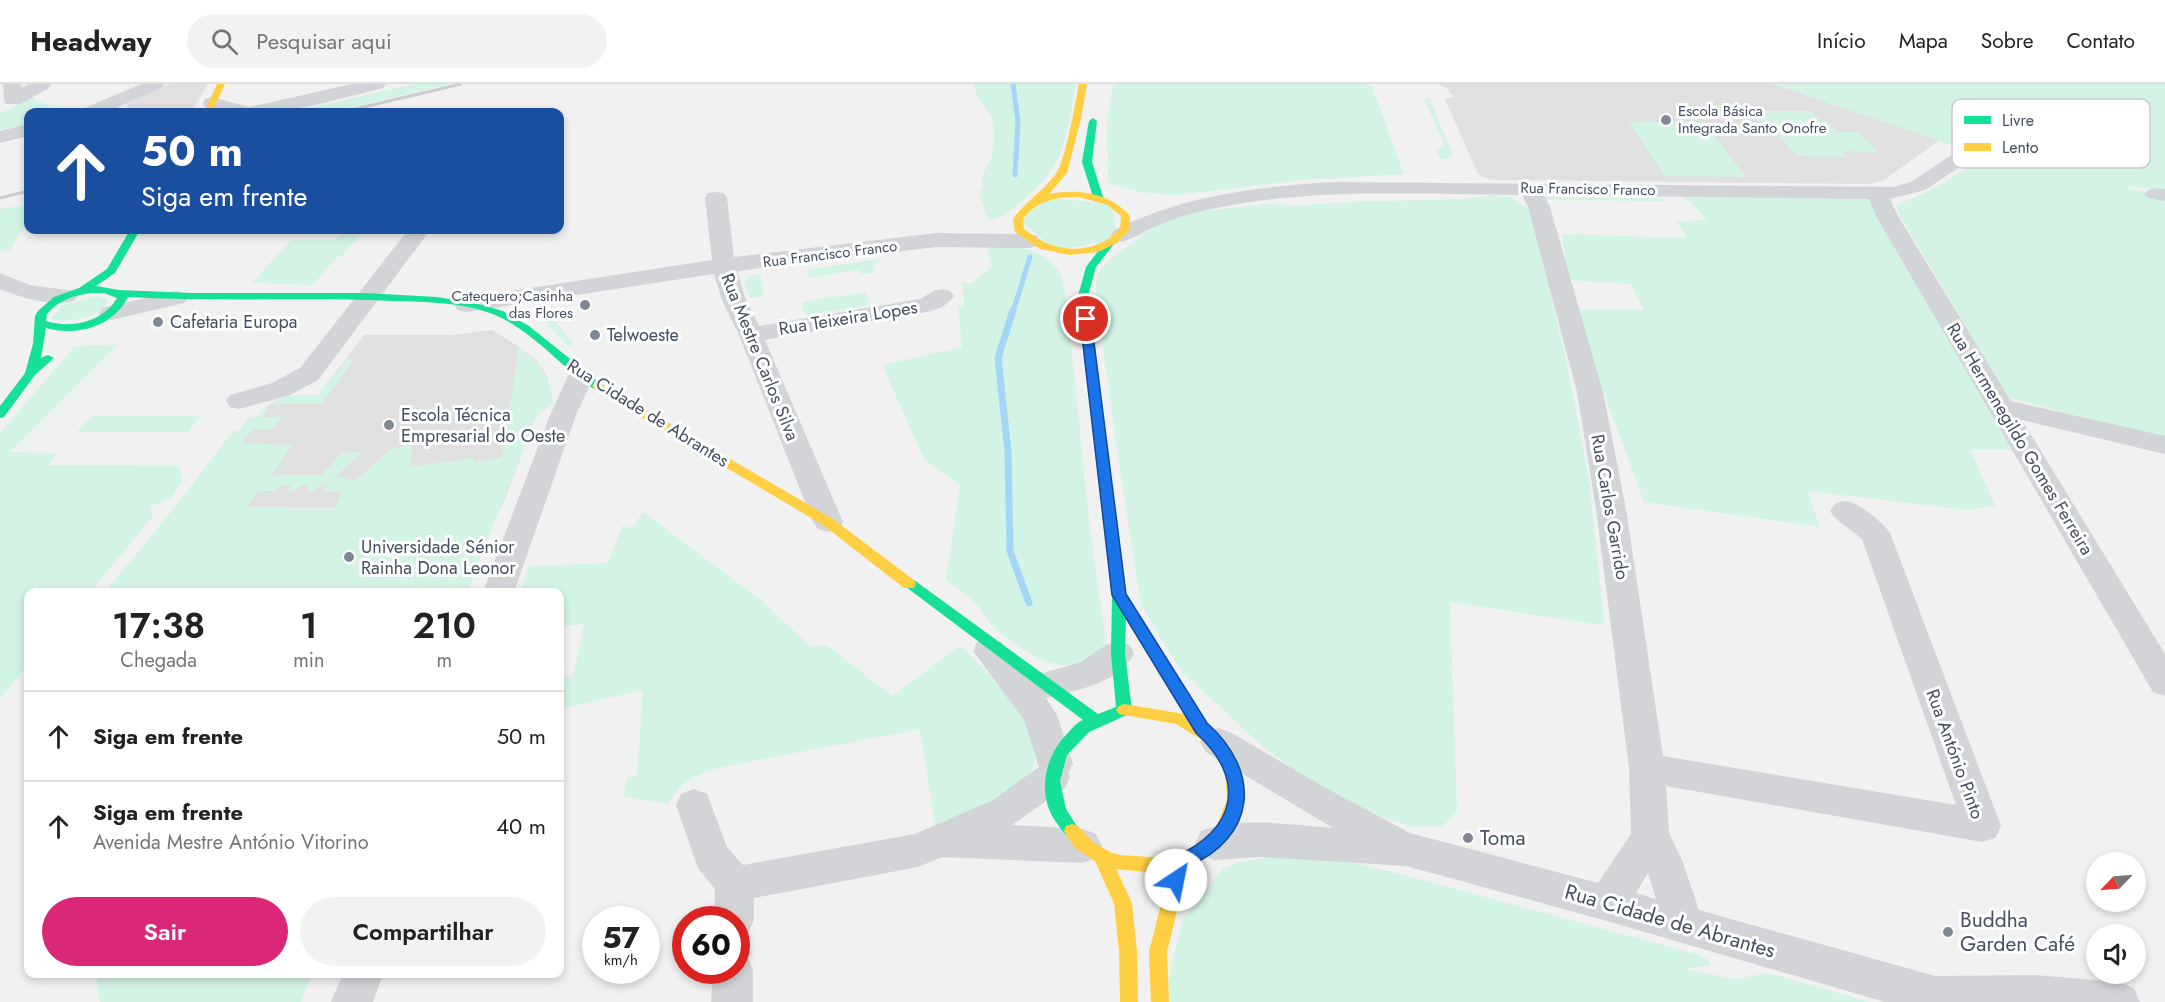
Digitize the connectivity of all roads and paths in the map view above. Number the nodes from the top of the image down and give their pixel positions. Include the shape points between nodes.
1 (43, 84) edge
2 (156, 84) edge
3 (221, 84) edge
4 (377, 84) edge
5 (1083, 84) edge
6 (8, 97) edge
7 (1095, 106) dead end
8 (101, 108) edge
9 (210, 108) edge
10 (270, 108) edge
11 (24, 131) edge
12 (0, 136) edge
13 (1952, 163) edge
14 (1530, 189) junction
15 (1877, 194) junction
16 (716, 198) dead end
17 (1038, 201) junction
18 (1106, 201) junction
19 (1200, 205) junction
20 (1018, 219) junction
21 (133, 234) edge
22 (416, 234) edge
23 (936, 240) junction
24 (1115, 240) junction
25 (1038, 244) junction
26 (1061, 264) dead end
27 (724, 267) junction
28 (111, 271) junction
29 (0, 280) edge
30 (1074, 281) dead end
31 (24, 291) junction
32 (74, 294) junction
33 (368, 296) junction
34 (942, 296) dead end
35 (1083, 296) junction
36 (176, 298) joint
37 (110, 305) junction
38 (466, 305) junction
39 (41, 320) junction
40 (751, 334) junction
41 (31, 373) junction
42 (581, 376) junction
43 (239, 400) dead end
44 (2001, 407) junction
45 (0, 414) edge
46 (2165, 445) edge
47 (1845, 511) dead end
48 (828, 522) junction
49 (499, 588) edge
50 (1119, 595) junction
51 (976, 635) junction
52 (1118, 654) junction
53 (2165, 683) edge
54 (1046, 685) junction
55 (1124, 710) junction
56 (1094, 720) junction
57 (1210, 735) junction
58 (1647, 768) junction
59 (1053, 770) junction
60 (694, 805) dead end
61 (1650, 834) junction
62 (934, 842) junction
63 (1214, 843) junction
64 (1406, 849) junction
65 (1093, 851) junction
66 (1180, 862) junction
67 (734, 902) edge
68 (1607, 903) junction
69 (1684, 926) junction
70 (361, 978) edge
71 (733, 984) edge
72 (1944, 999) edge
73 (352, 1002) edge
74 (732, 1002) edge
75 (1129, 1002) edge
76 (1161, 1002) edge
77 (2119, 1002) edge

1 - 6 street
2 - 8 street
3 - 9 main road
4 - 10 street
5 - 17 main road via 1062,173
7 - 18 main road via 1087,162
11 - 12 street
13 - 15 street, Rua Francisco Franco via 1918,186
14 - 15 street, Rua Francisco Franco
14 - 19 street, Rua Francisco Franco via 1357,187 1297,190
14 - 58 street, Rua Carlos Garrido via 1539,207 1590,392 1611,509
15 - 44 street, Rua Hermenegildo Gomes Ferreira
16 - 27 street
17 - 18 main road via 1073,194
17 - 20 main road via 1024,209
18 - 19 street
18 - 24 main road via 1127,219 1128,224
19 - 24 street via 1163,215
20 - 23 street
20 - 25 main road via 1019,230
21 - 28 main road
22 - 33 street
23 - 25 street
23 - 27 street, Rua Francisco Franco
24 - 25 main road via 1078,251
24 - 35 main road via 1091,267
25 - 26 main road
27 - 38 street, Rua Mestre Carlos Silva
27 - 40 street, Rua Mestre Carlos Silva via 734,300
28 - 32 main road
28 - 37 main road
29 - 31 street
30 - 35 main road
31 - 32 street
31 - 39 street
32 - 37 main road via 103,288
32 - 39 main road via 48,306
33 - 36 main road, Rua Cidade de Abrantes
33 - 38 main road, Rua Cidade de Abrantes
33 - 43 street via 309,374 281,389
34 - 40 street, Rua Teixeira Lopes via 927,306
35 - 50 main road
36 - 37 street
37 - 39 main road via 63,329 47,327
37 - 41 main road
38 - 42 main road, Rua Cidade de Abrantes via 498,313 526,328
39 - 41 main road
40 - 48 street, Rua Mestre Carlos Silva
41 - 45 main road
42 - 48 main road, Rua Cidade de Abrantes
42 - 49 street
44 - 46 street
44 - 53 street, Rua Hermenegildo Gomes Ferreira
47 - 58 street, Rua António Pinto via 1875,533 1982,826
48 - 51 main road, Rua Cidade de Abrantes
50 - 52 main road
50 - 57 main road
51 - 54 main road, Rua Cidade de Abrantes
51 - 59 street via 1040,715
52 - 54 street via 1094,672
52 - 55 main road
54 - 56 main road, Rua Cidade de Abrantes
55 - 56 main road
55 - 57 main road via 1177,715
56 - 59 main road via 1070,738
57 - 63 main road via 1228,758 1237,793 1234,811
57 - 64 street via 1311,798
58 - 61 street, Rua Carlos Garrido
59 - 62 street via 1006,811
59 - 65 main road via 1052,796 1058,814 1068,831
60 - 67 street via 711,856
61 - 68 street
61 - 69 street, Rua Carlos Garrido via 1663,860
62 - 65 street via 1016,842
62 - 67 street via 918,850
63 - 64 street via 1260,840
63 - 66 main road
64 - 68 street, Rua Cidade de Abrantes
65 - 66 main road via 1127,866 1154,867
65 - 75 main road via 1123,903
66 - 76 main road via 1158,952
68 - 69 street, Rua Cidade de Abrantes
69 - 72 street, Rua Cidade de Abrantes
70 - 73 street
71 - 74 street
72 - 77 street, Rua Cidade de Abrantes via 2035,995

